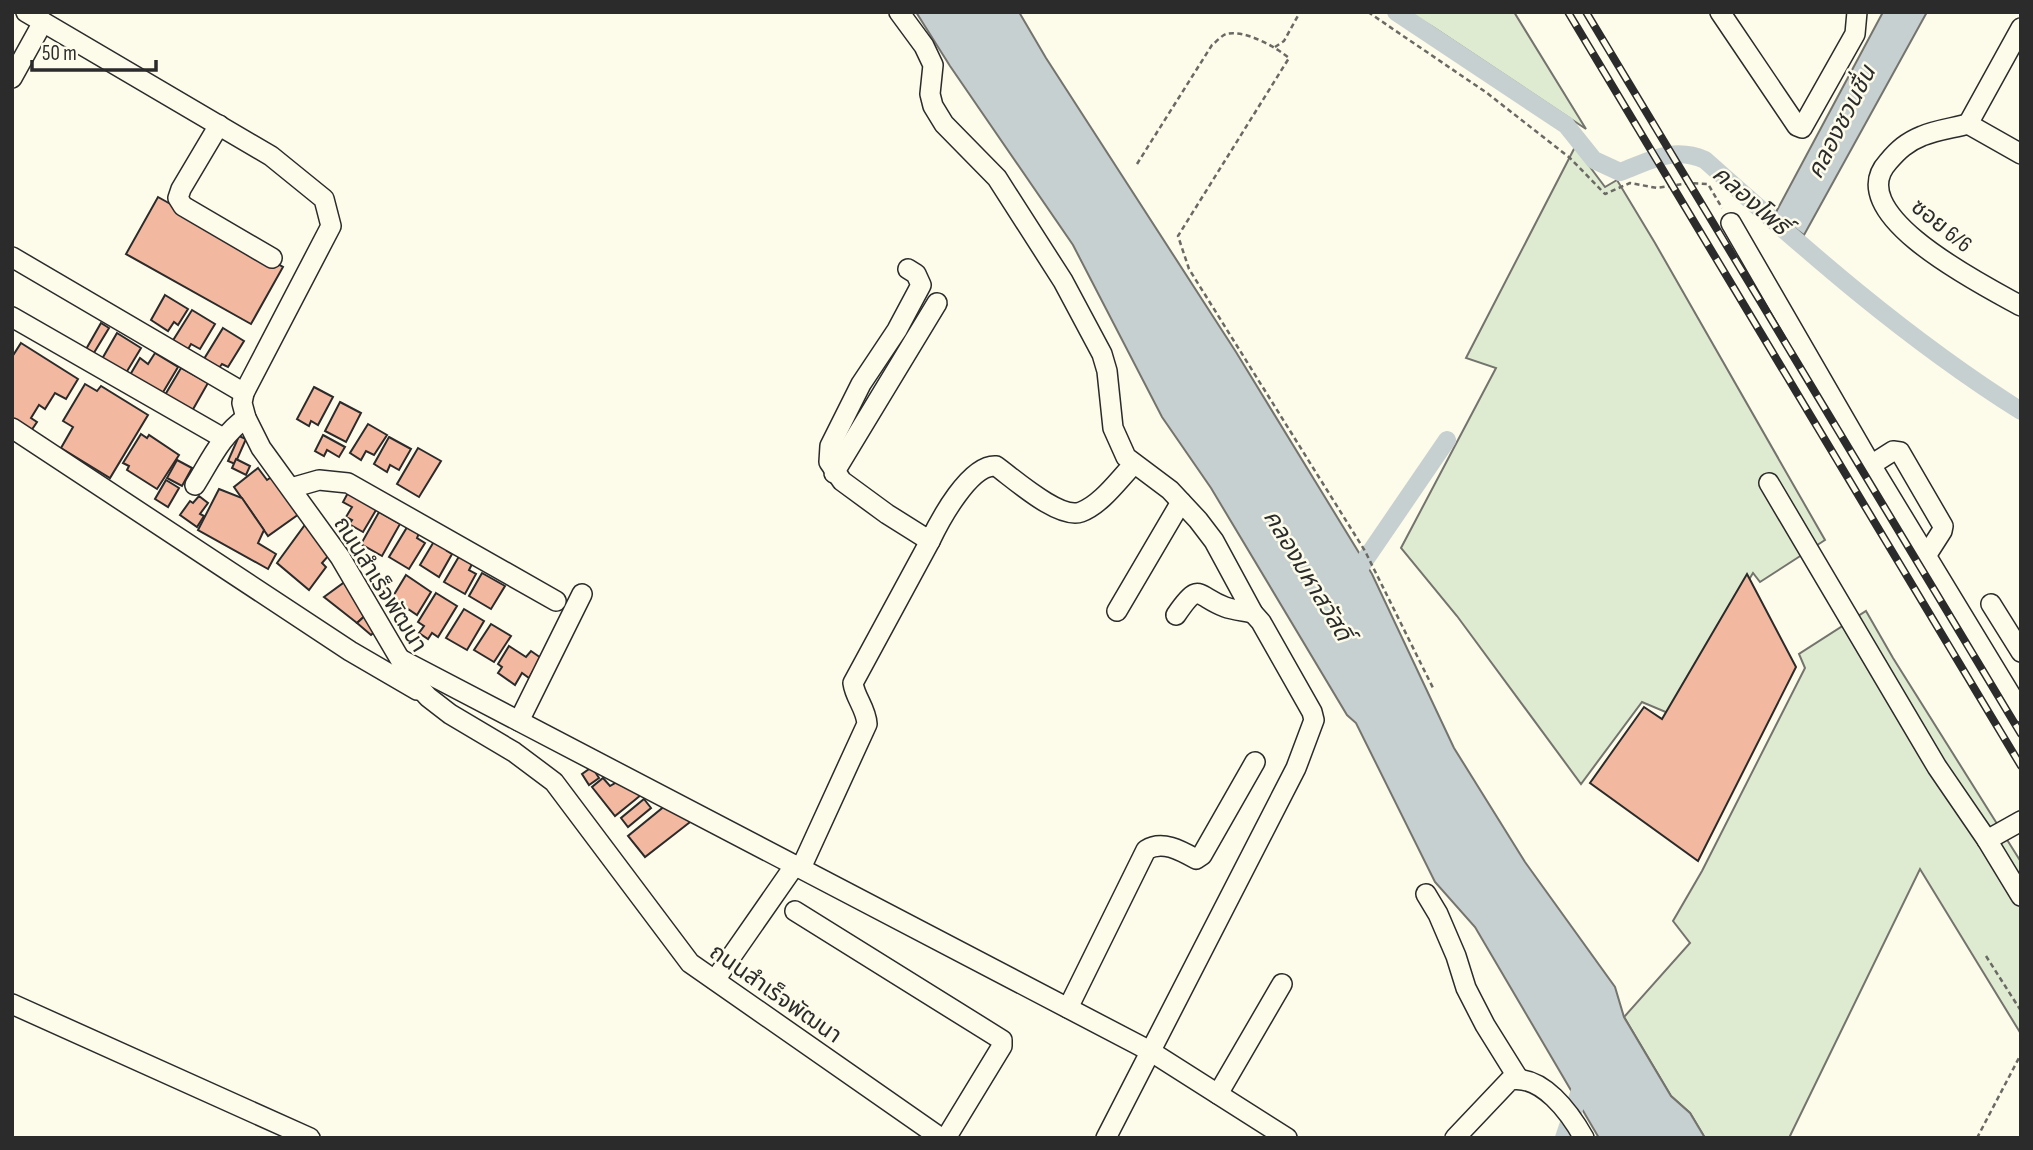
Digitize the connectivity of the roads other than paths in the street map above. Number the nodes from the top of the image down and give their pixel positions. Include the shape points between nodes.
1 (899, 12) edge
2 (1720, 12) edge
3 (1857, 12) edge
4 (35, 17) edge
5 (2021, 28) edge
6 (12, 78) edge
7 (1968, 124) junction
8 (219, 125) junction
9 (2021, 154) edge
10 (1731, 223) road end
11 (12, 257) edge
12 (272, 258) dead end
13 (908, 269) dead end
14 (937, 303) dead end
15 (2021, 306) edge
16 (12, 317) edge
17 (244, 393) junction
18 (246, 418) junction
19 (12, 428) edge
20 (223, 438) junction
21 (1134, 464) junction
22 (1871, 465) junction
23 (834, 473) junction
24 (1769, 483) dead end
25 (195, 485) dead end
26 (291, 488) junction
27 (1181, 502) junction
28 (930, 541) junction
29 (1926, 556) junction
30 (582, 594) dead end
31 (556, 601) dead end
32 (1991, 604) dead end
33 (1117, 611) dead end
34 (1253, 613) junction
35 (1176, 615) dead end
36 (2021, 652) edge
37 (399, 658) junction
38 (428, 697) junction
39 (2021, 712) edge
40 (519, 721) junction
41 (1255, 762) dead end
42 (2021, 821) edge
43 (1987, 840) junction
44 (798, 867) junction
45 (1426, 894) dead end
46 (2021, 896) edge
47 (795, 911) dead end
48 (715, 980) junction
49 (1282, 984) dead end
50 (12, 1004) edge
51 (1068, 1008) junction
52 (1150, 1051) junction
53 (1518, 1078) junction
54 (1218, 1094) junction
55 (937, 1136) edge
56 (310, 1138) edge
57 (1106, 1138) edge
58 (1287, 1138) edge
59 (1455, 1138) edge
60 (1584, 1138) edge

1 - 21 street via 933,65 933,106 944,124 997,178 1102,354 1113,428
2 - 3 street via 1802,128 1855,33
4 - 6 street
4 - 8 street
5 - 7 street
7 - 9 street
7 - 15 street, ซอย 6/6 via 1906,143 1882,168 1877,188 1905,232 1972,279
8 - 12 street via 178,198 183,206
8 - 17 street via 271,156 324,199 331,226
10 - 22 street
11 - 17 street
13 - 23 street via 921,285 861,384 830,446
14 - 23 street
16 - 20 street
17 - 18 street, ถนนสำเร็จพัฒนา
18 - 20 street
18 - 26 street, ถนนสำเร็จพัฒนา via 261,448
19 - 38 street
20 - 25 street
21 - 27 street
21 - 28 street via 1101,498 1075,513 1059,509 996,466 988,466 953,500
22 - 29 street
22 - 29 street via 1893,451 1900,452 1943,526
23 - 28 street
24 - 43 street via 1937,767
26 - 31 street via 319,480 348,483
26 - 37 street, ถนนสำเร็จพัฒนา via 340,557
27 - 33 street
27 - 34 street via 1214,541
28 - 44 street via 853,683 867,724
29 - 39 street
30 - 40 street
32 - 36 street
34 - 35 street via 1225,607 1197,593
34 - 52 street via 1314,720 1290,780
37 - 38 street, ถนนสำเร็จพัฒนา
37 - 40 street
38 - 48 street, ถนนสำเร็จพัฒนา via 554,782 690,963
40 - 44 street
41 - 51 street via 1202,855 1196,859 1164,845 1146,850
42 - 43 street
43 - 46 street
44 - 48 street
44 - 51 street
45 - 53 street via 1466,988
47 - 55 street via 1002,1040
48 - 55 street, ถนนสำเร็จพัฒนา
49 - 54 street
50 - 56 street
51 - 52 street
52 - 54 street
52 - 57 street
53 - 59 street via 1510,1080
53 - 60 street via 1544,1087
54 - 58 street

